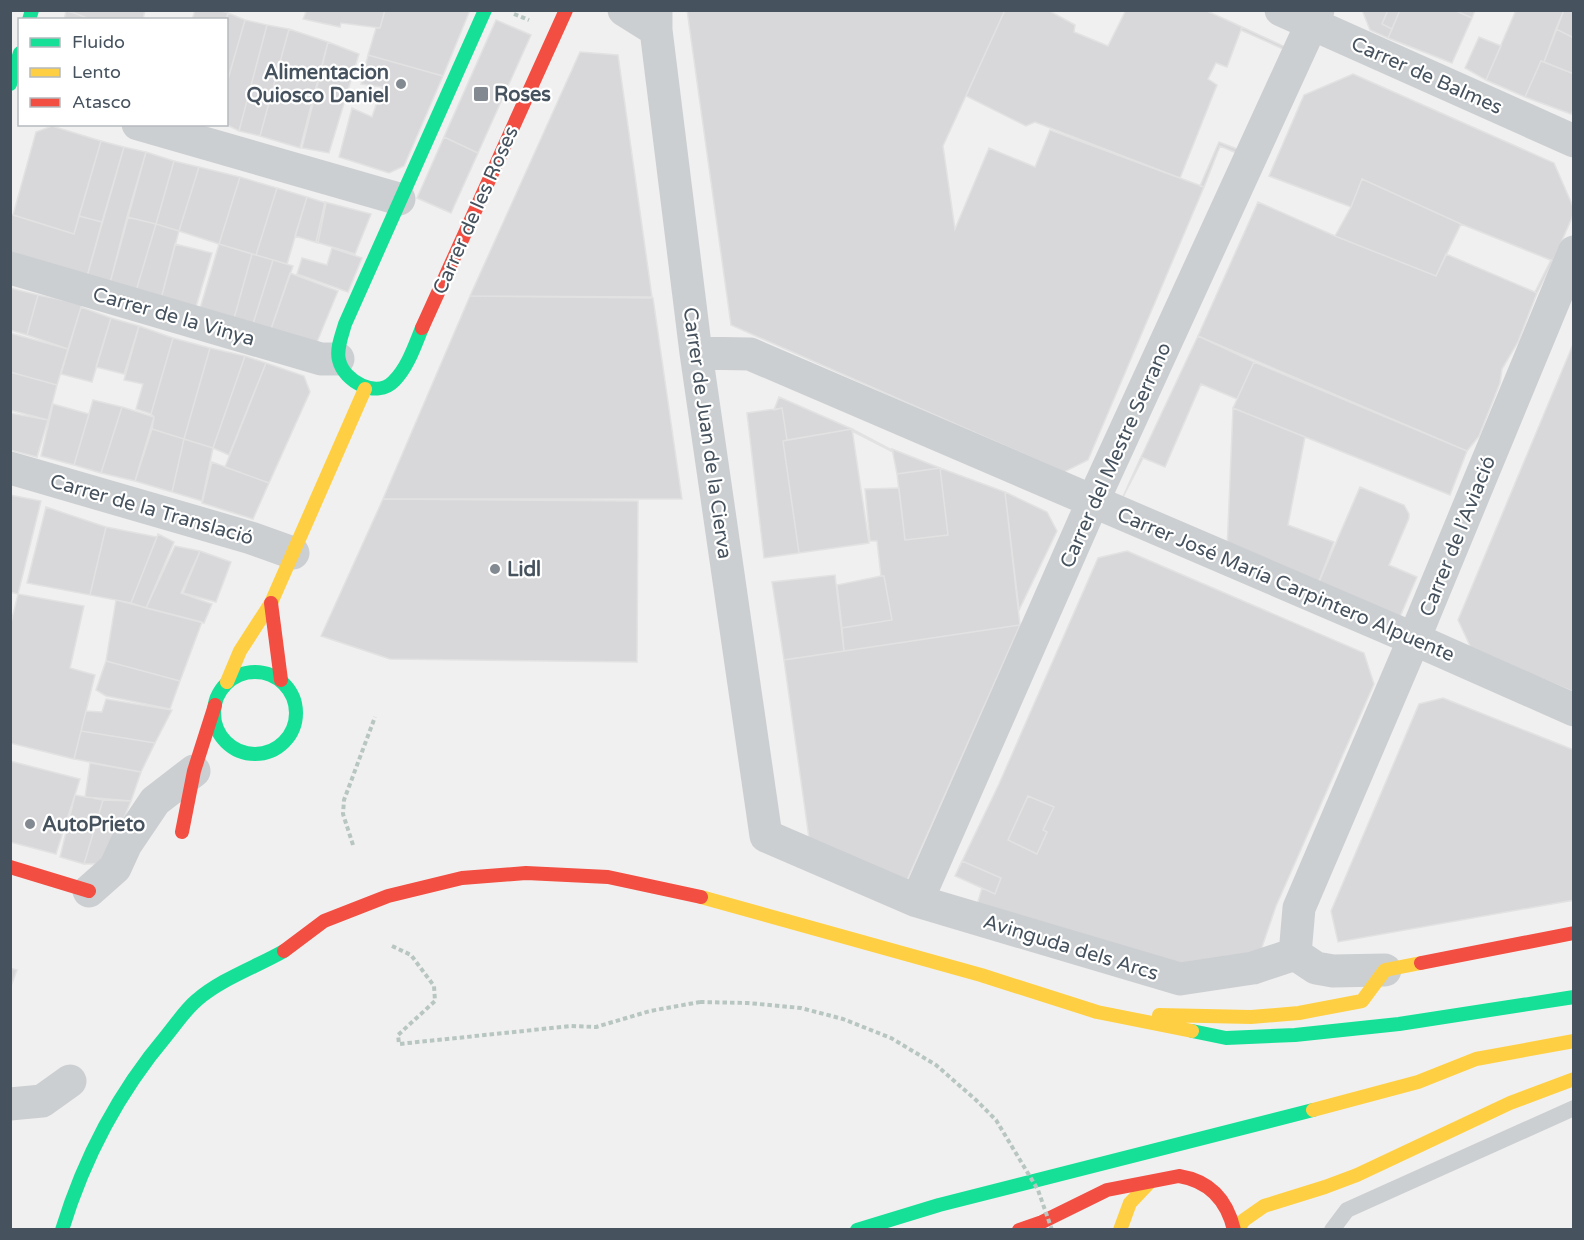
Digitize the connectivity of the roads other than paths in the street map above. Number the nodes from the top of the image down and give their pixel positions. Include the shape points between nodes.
1 (484, 10) edge
2 (566, 10) edge
3 (624, 10) edge
4 (1281, 10) edge
5 (1315, 17) edge
6 (656, 20) edge
7 (18, 59) edge
8 (10, 84) edge
9 (145, 126) edge
10 (1574, 141) edge
11 (399, 200) junction
12 (1574, 252) edge
13 (10, 268) edge
14 (696, 353) junction
15 (338, 359) junction
16 (365, 388) junction
17 (10, 468) edge
18 (1093, 501) junction
19 (293, 553) junction
20 (271, 603) junction
21 (1414, 639) junction
22 (281, 680) junction
23 (227, 682) junction
24 (214, 705) junction
25 (1574, 710) edge
26 (194, 771) junction
27 (182, 832) dead end
28 (766, 836) joint
29 (10, 867) edge
30 (89, 891) joint
31 (917, 901) junction
32 (1574, 933) edge
33 (1296, 954) junction
34 (1385, 970) junction
35 (1574, 997) edge
36 (1097, 1012) junction
37 (1574, 1041) edge
38 (1574, 1079) edge
39 (70, 1081) dead end
40 (10, 1104) edge
41 (1574, 1108) edge
42 (1149, 1183) junction
43 (62, 1230) edge
44 (857, 1230) edge
45 (1019, 1230) edge
46 (1120, 1230) edge
47 (1235, 1230) edge
48 (1332, 1230) edge

1 - 11 main road
2 - 16 main road, Carrer de les Roses via 410,355 392,383
3 - 6 street, Carrer de Juan de la Cierva
4 - 5 street, Carrer de Balmes
5 - 10 street, Carrer de Balmes
5 - 18 street, Carrer del Mestre Serrano
6 - 14 street, Carrer de Juan de la Cierva
7 - 8 main road
9 - 11 street
11 - 15 main road via 345,324
12 - 21 street, Carrer de l’Aviació
13 - 15 street, Carrer de la Vinya via 321,358
14 - 18 street, Carrer José María Carpintero Alpuente via 750,354
14 - 28 street, Carrer de Juan de la Cierva
15 - 16 main road via 346,374
16 - 19 main road
17 - 19 street, Carrer de la Translació
18 - 21 street, Carrer José María Carpintero Alpuente
18 - 31 street, Carrer del Mestre Serrano
19 - 20 main road
20 - 22 main road
20 - 23 main road via 240,651
21 - 25 street, Carrer José María Carpintero Alpuente
21 - 33 street, Carrer de l’Aviació via 1299,908
22 - 23 main road via 248,672
22 - 24 main road via 294,699 295,722 291,734 274,750 248,754 225,742 214,718
23 - 24 main road
24 - 26 main road
26 - 27 main road
26 - 30 street via 155,801 115,868
28 - 31 street, Avinguda dels Arcs
29 - 30 main road
31 - 33 street, Avinguda dels Arcs via 1179,979 1253,968
32 - 34 main road
33 - 34 street via 1316,968
34 - 36 main road via 1362,1001 1299,1013 1251,1017
35 - 36 main road via 1399,1024 1226,1038
36 - 43 main road via 729,904 608,877 526,873 462,878 388,896 324,921 284,951 198,999 130,1084 88,1158
37 - 44 main road via 1476,1059 1388,1091 939,1205
38 - 47 main road via 1533,1092 1356,1175 1256,1209
39 - 40 street via 42,1101
41 - 48 lane via 1347,1210
42 - 45 main road via 1107,1190
42 - 46 main road via 1134,1195
42 - 47 main road via 1182,1176 1199,1180 1225,1202

